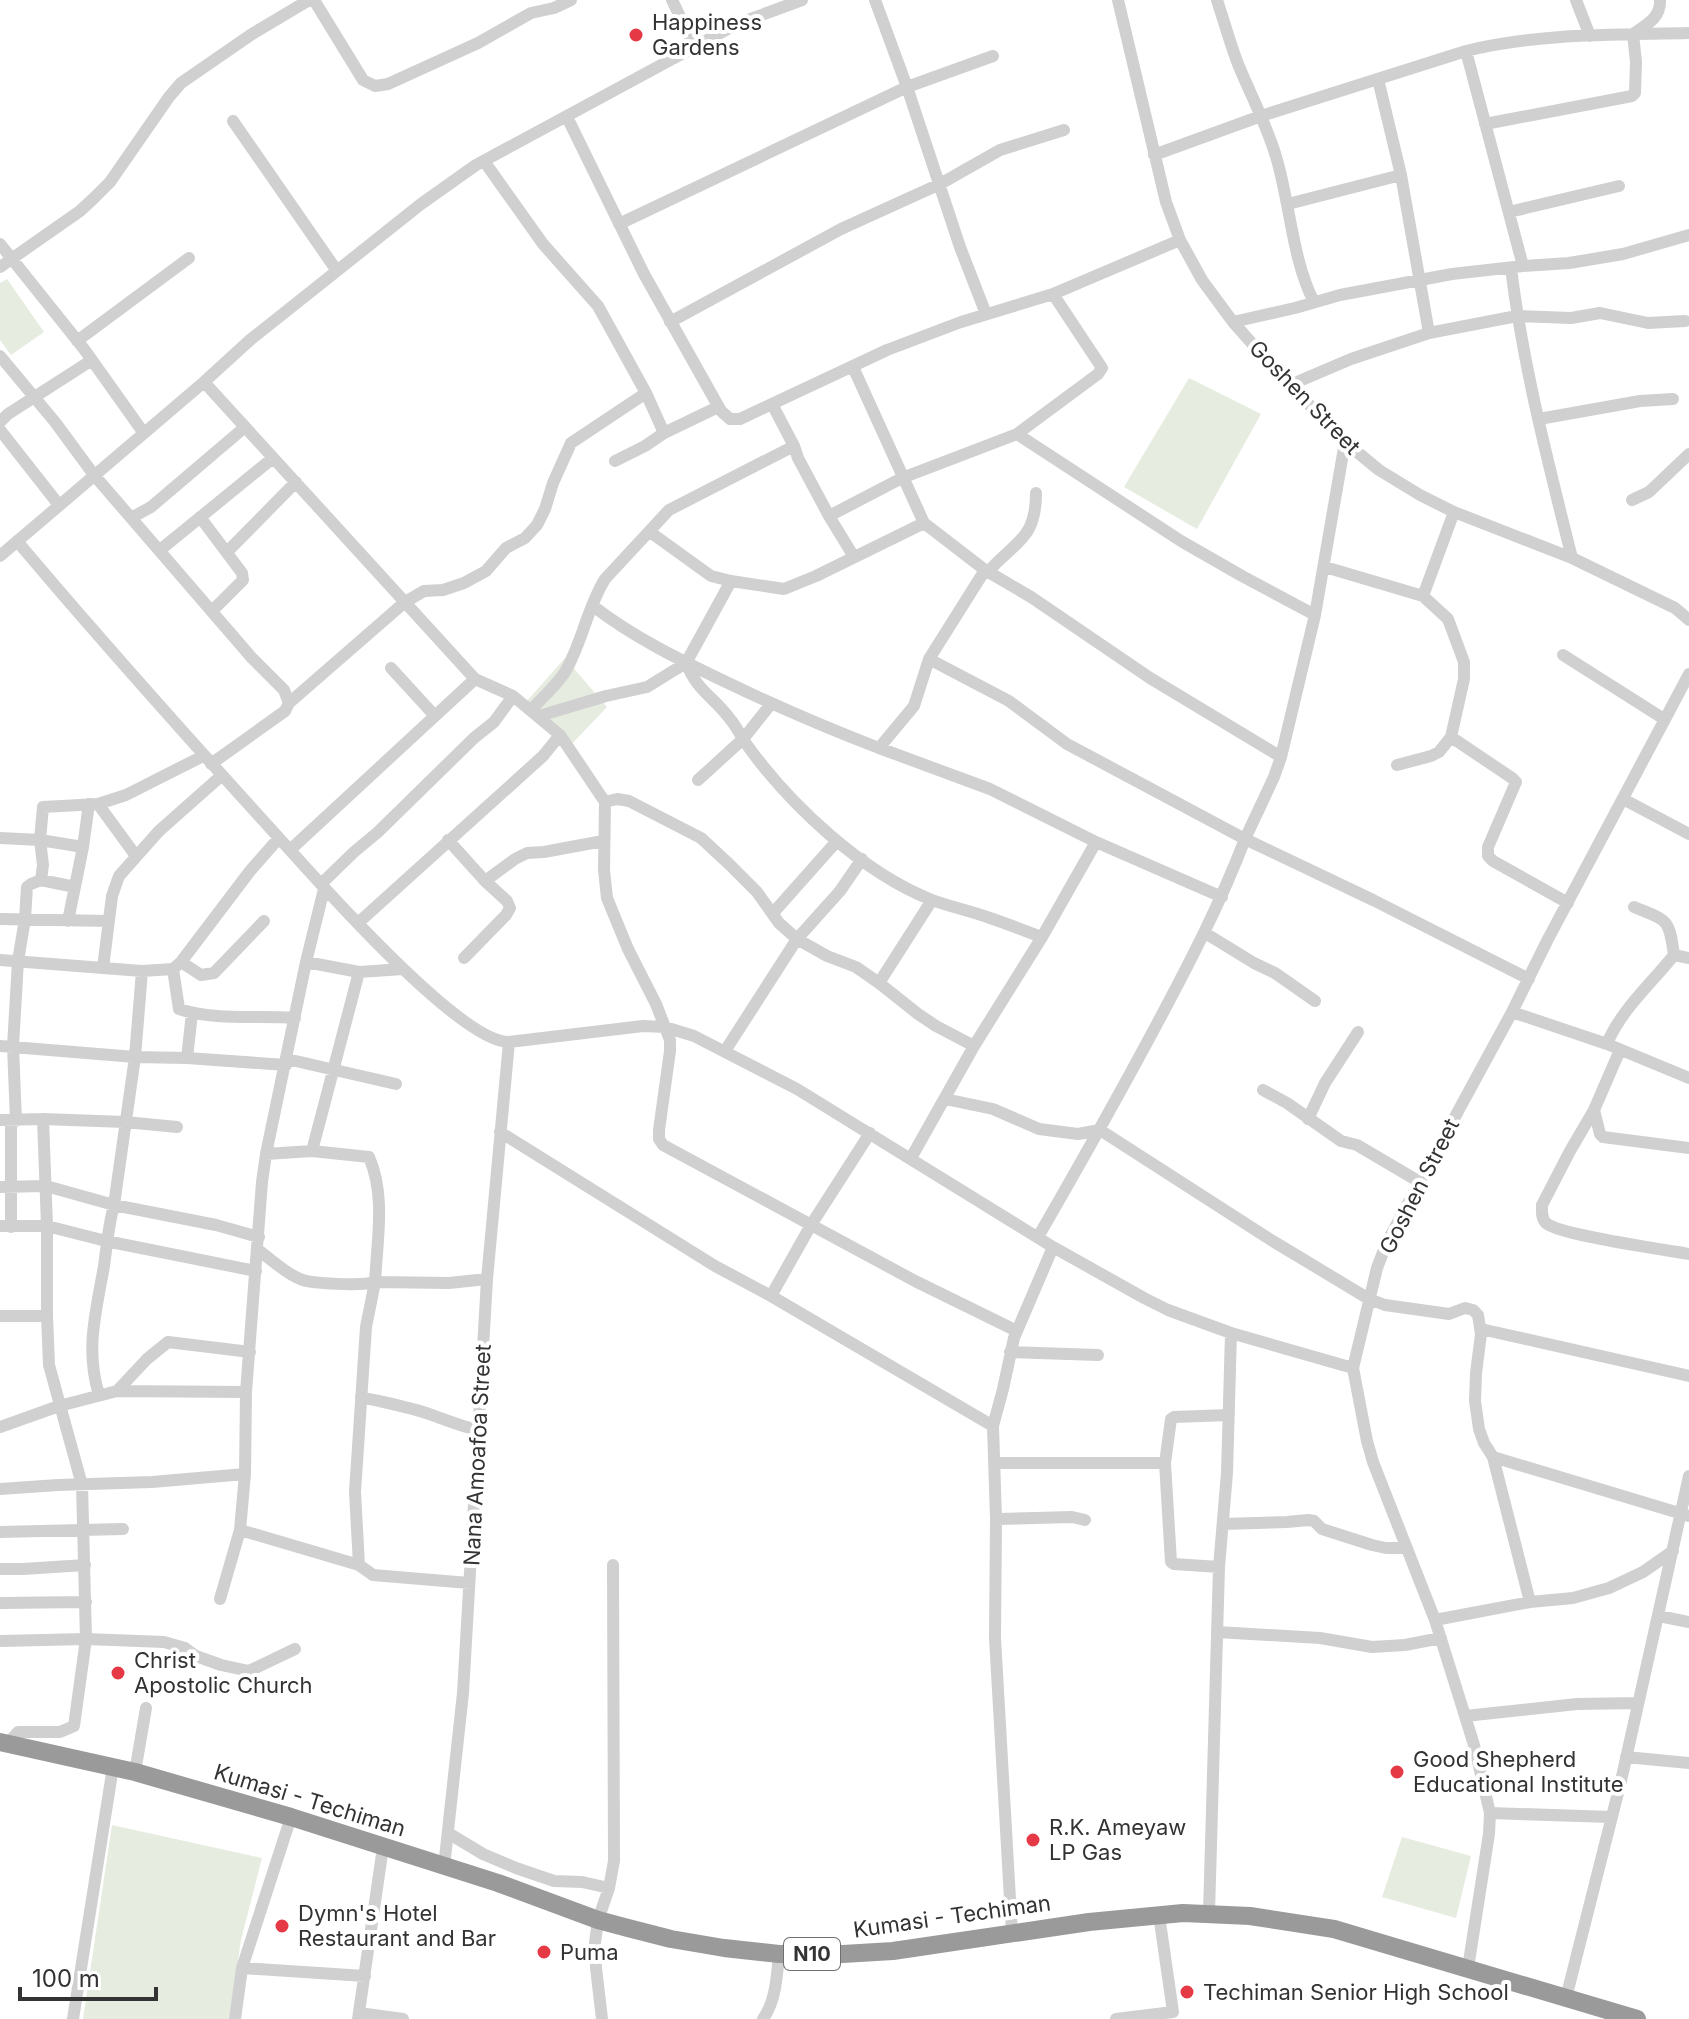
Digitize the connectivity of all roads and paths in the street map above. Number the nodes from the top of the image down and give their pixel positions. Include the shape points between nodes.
1 (571, 0) edge
2 (672, 0) edge
3 (802, 0) edge
4 (875, 0) edge
5 (1118, 0) edge
6 (1217, 0) edge
7 (1576, 0) edge
8 (1660, 0) edge
9 (305, 1) edge
10 (1689, 33) edge
11 (1633, 34) junction
12 (1590, 36) junction
13 (695, 48) junction
14 (1466, 51) junction
15 (993, 56) dead end
16 (1378, 79) junction
17 (907, 87) junction
18 (1261, 116) junction
19 (567, 117) junction
20 (233, 121) dead end
21 (1485, 124) junction
22 (1064, 130) dead end
23 (1154, 155) junction
24 (484, 161) junction
25 (1401, 175) junction
26 (940, 184) junction
27 (1619, 186) dead end
28 (1288, 204) junction
29 (1509, 212) junction
30 (619, 224) junction
31 (1689, 235) edge
32 (1180, 240) junction
33 (0, 244) edge
34 (12, 258) junction
35 (189, 258) dead end
36 (0, 267) edge
37 (1517, 267) junction
38 (337, 271) junction
39 (1419, 281) junction
40 (1053, 294) junction
41 (1314, 302) junction
42 (986, 314) junction
43 (1517, 316) junction
44 (1685, 321) dead end
45 (670, 322) junction
46 (1233, 322) junction
47 (1429, 333) junction
48 (77, 341) junction
49 (0, 356) edge
50 (92, 360) junction
51 (853, 367) junction
52 (204, 382) junction
53 (1290, 385) junction
54 (646, 393) junction
55 (34, 398) junction
56 (1673, 399) dead end
57 (772, 404) junction
58 (718, 407) junction
59 (1539, 419) junction
60 (0, 422) edge
61 (245, 427) junction
62 (0, 430) edge
63 (143, 432) junction
64 (664, 433) junction
65 (1017, 434) junction
66 (1345, 442) junction
67 (794, 446) junction
68 (1689, 454) edge
69 (273, 458) junction
70 (615, 461) dead end
71 (94, 475) junction
72 (902, 478) junction
73 (296, 482) junction
74 (1036, 493) dead end
75 (1632, 500) dead end
76 (59, 505) junction
77 (1454, 512) junction
78 (829, 516) junction
79 (200, 517) junction
80 (131, 518) junction
81 (924, 523) junction
82 (650, 532) junction
83 (17, 541) junction
84 (160, 550) junction
85 (227, 552) junction
86 (0, 556) edge
87 (854, 557) junction
88 (1572, 558) junction
89 (1325, 567) junction
90 (986, 571) junction
91 (731, 581) junction
92 (1423, 596) junction
93 (405, 602) junction
94 (593, 606) junction
95 (212, 611) junction
96 (1315, 615) junction
97 (1689, 620) edge
98 (1563, 655) dead end
99 (929, 659) junction
100 (686, 663) junction
101 (391, 668) dead end
102 (1689, 674) edge
103 (475, 679) junction
104 (513, 696) junction
105 (289, 703) junction
106 (771, 704) junction
107 (535, 713) junction
108 (435, 716) junction
109 (1664, 719) junction
110 (560, 735) junction
111 (1451, 737) junction
112 (743, 739) junction
113 (879, 748) junction
114 (1281, 757) junction
115 (207, 760) junction
116 (1397, 765) dead end
117 (221, 776) junction
118 (698, 780) dead end
119 (1623, 799) junction
120 (605, 802) junction
121 (94, 804) junction
122 (1689, 834) edge
123 (0, 838) edge
124 (279, 838) junction
125 (1245, 839) junction
126 (40, 840) junction
127 (448, 840) junction
128 (603, 841) junction
129 (837, 841) junction
130 (1096, 842) junction
131 (83, 847) junction
132 (290, 850) junction
133 (136, 856) junction
134 (862, 859) junction
135 (41, 880) junction
136 (485, 881) junction
137 (323, 886) junction
138 (75, 887) junction
139 (1222, 897) junction
140 (932, 900) junction
141 (1568, 903) junction
142 (1634, 907) dead end
143 (773, 913) junction
144 (0, 919) edge
145 (25, 919) junction
146 (68, 921) junction
147 (109, 921) junction
148 (264, 921) dead end
149 (358, 923) junction
150 (1205, 933) junction
151 (1042, 937) junction
152 (797, 939) junction
153 (1674, 955) junction
154 (464, 958) dead end
155 (1689, 958) edge
156 (0, 960) edge
157 (18, 961) junction
158 (306, 962) junction
159 (177, 966) junction
160 (103, 968) junction
161 (403, 969) junction
162 (142, 971) junction
163 (359, 972) junction
164 (1529, 979) junction
165 (879, 983) junction
166 (1315, 1001) dead end
167 (1512, 1012) junction
168 (192, 1013) junction
169 (295, 1018) junction
170 (665, 1027) junction
171 (1358, 1032) dead end
172 (509, 1042) junction
173 (1607, 1044) junction
174 (7, 1046) edge
175 (974, 1046) junction
176 (1620, 1050) junction
177 (725, 1051) junction
178 (135, 1057) junction
179 (187, 1058) junction
180 (287, 1062) junction
181 (332, 1071) junction
182 (1689, 1078) edge
183 (396, 1084) dead end
184 (1263, 1090) dead end
185 (945, 1099) junction
186 (1594, 1110) junction
187 (43, 1119) junction
188 (1308, 1119) junction
189 (9, 1121) edge
190 (125, 1122) junction
191 (177, 1127) dead end
192 (1100, 1130) junction
193 (500, 1132) junction
194 (870, 1133) junction
195 (1689, 1148) edge
196 (312, 1151) junction
197 (266, 1154) junction
198 (911, 1158) junction
199 (1418, 1181) junction
200 (46, 1186) junction
201 (5, 1187) edge
202 (114, 1205) junction
203 (811, 1225) junction
204 (6, 1226) edge
205 (47, 1226) junction
206 (1038, 1237) junction
207 (106, 1241) junction
208 (259, 1243) junction
209 (1053, 1247) junction
210 (1689, 1254) edge
211 (256, 1271) junction
212 (487, 1279) junction
213 (375, 1282) junction
214 (771, 1296) junction
215 (1369, 1299) junction
216 (0, 1316) edge
217 (47, 1316) junction
218 (1481, 1329) junction
219 (1017, 1331) junction
220 (1231, 1333) junction
221 (250, 1352) junction
222 (1010, 1352) junction
223 (1098, 1355) dead end
224 (1353, 1368) junction
225 (1689, 1376) edge
226 (117, 1391) junction
227 (246, 1392) junction
228 (99, 1395) junction
229 (361, 1397) junction
230 (59, 1406) junction
231 (1229, 1415) junction
232 (993, 1426) junction
233 (0, 1427) edge
234 (478, 1430) junction
235 (1493, 1457) junction
236 (995, 1463) junction
237 (1165, 1463) junction
238 (245, 1474) junction
239 (1689, 1476) edge
240 (82, 1485) junction
241 (0, 1489) edge
242 (1685, 1515) edge
243 (996, 1519) junction
244 (1085, 1520) dead end
245 (1223, 1524) junction
246 (83, 1529) junction
247 (123, 1529) dead end
248 (240, 1530) junction
249 (0, 1532) edge
250 (1406, 1548) junction
251 (1673, 1551) junction
252 (85, 1565) junction
253 (359, 1565) junction
254 (613, 1565) dead end
255 (1219, 1567) junction
256 (0, 1569) edge
257 (469, 1583) junction
258 (220, 1599) dead end
259 (86, 1602) junction
260 (1530, 1602) junction
261 (0, 1603) edge
262 (1659, 1616) junction
263 (1435, 1620) junction
264 (1689, 1622) edge
265 (1217, 1632) junction
266 (1441, 1638) junction
267 (86, 1639) junction
268 (0, 1641) edge
269 (295, 1649) dead end
270 (1638, 1703) junction
271 (146, 1708) dead end
272 (1465, 1716) junction
273 (4, 1742) edge
274 (1626, 1757) junction
275 (1689, 1763) edge
276 (113, 1767) junction
277 (135, 1772) junction
278 (1490, 1813) junction
279 (291, 1817) junction
280 (1611, 1817) junction
281 (448, 1833) junction
282 (383, 1847) junction
283 (444, 1867) junction
284 (609, 1888) junction
285 (1209, 1913) junction
286 (1159, 1915) junction
287 (598, 1920) junction
288 (1012, 1934) junction
289 (779, 1954) junction
290 (242, 1968) junction
291 (1468, 1968) junction
292 (365, 1976) junction
293 (1566, 1998) junction
294 (359, 2016) edge
295 (73, 2019) edge
296 (235, 2019) edge
297 (403, 2019) edge
298 (602, 2019) edge
299 (763, 2019) edge
300 (1116, 2019) edge
301 (1637, 2019) edge

1 - 9 street via 531,13 478,43 375,86 363,80
2 - 13 street
3 - 13 street via 737,24
4 - 17 street
5 - 23 street, Goshen Street
6 - 18 street
7 - 12 street
8 - 11 street via 1651,22
9 - 34 street via 181,83 110,182 80,211
10 - 11 street
11 - 12 street
11 - 21 street via 1632,96
12 - 14 street via 1525,39
13 - 19 street
14 - 16 street
14 - 21 street
15 - 17 street
16 - 18 street
16 - 25 street
17 - 26 street
17 - 30 street
18 - 23 street
18 - 28 street
19 - 24 street
19 - 30 street
20 - 38 street
21 - 29 street
22 - 26 street via 1000,150
23 - 32 street, Goshen Street
24 - 38 street
24 - 54 street via 543,244 598,306
25 - 28 street
25 - 39 street
26 - 42 street
26 - 45 street via 841,229
27 - 29 street
28 - 41 street via 1300,265
29 - 37 street
30 - 45 street
31 - 37 street via 1623,254
32 - 40 street
32 - 46 street, Goshen Street
33 - 34 street
34 - 36 street
34 - 48 street
35 - 48 street
37 - 39 street
37 - 43 street
38 - 52 street
39 - 41 street
39 - 47 street
40 - 42 street
40 - 65 street via 1102,368
41 - 46 street
42 - 51 street
43 - 44 street via 1600,313 1648,323
43 - 47 street
43 - 59 street
45 - 58 street
46 - 53 street, Goshen Street
47 - 53 street
48 - 50 street
49 - 55 street
50 - 55 street
50 - 63 street
51 - 57 street
51 - 72 street
52 - 61 street
52 - 63 street
53 - 66 street, Goshen Street
54 - 64 street
54 - 93 street via 571,443 541,517 525,538 464,583 424,591
55 - 60 street
55 - 71 street
56 - 59 street
57 - 58 street via 740,419 730,419
57 - 67 street
58 - 64 street
59 - 88 street
61 - 69 street
61 - 80 street
62 - 76 street
63 - 71 street
64 - 70 street
65 - 72 street
65 - 96 street via 1181,541
66 - 77 street, Goshen Street via 1379,470
66 - 89 street
67 - 78 street
67 - 82 street via 669,510
68 - 75 street via 1649,492
69 - 73 street
69 - 79 street
71 - 76 street
71 - 80 street
72 - 78 street
72 - 81 street
73 - 85 street
73 - 93 street
74 - 90 street via 1031,527
76 - 83 street
77 - 88 street, Goshen Street
77 - 92 street
78 - 87 street
79 - 84 street
79 - 85 street
80 - 84 street
81 - 87 street
81 - 90 street
82 - 91 street via 711,576
82 - 94 street via 605,579
83 - 86 street
83 - 115 street
84 - 95 street
85 - 95 street via 243,580
87 - 91 street via 784,589
88 - 97 street, Goshen Street via 1675,608
89 - 92 street
89 - 96 street
90 - 99 street
90 - 114 street
91 - 100 street
92 - 111 street via 1448,619 1464,662
93 - 103 street
93 - 105 street
94 - 100 street
94 - 107 street via 564,674
95 - 105 street via 284,690
96 - 114 street
98 - 109 street
99 - 113 street via 914,706
99 - 125 street via 1009,701 1067,744
100 - 106 street
100 - 107 street via 647,687
100 - 112 street via 692,678
101 - 108 street
102 - 109 street, Goshen Street
103 - 104 street
103 - 108 street
104 - 107 street
104 - 137 street via 494,722
105 - 115 street via 285,711
106 - 112 street
106 - 113 street
107 - 110 street
108 - 132 street
109 - 119 street, Goshen Street
110 - 120 street
110 - 127 street
111 - 116 street via 1439,752
111 - 141 street via 1516,782 1488,856
112 - 118 street
112 - 129 street
113 - 130 street via 990,789
114 - 125 street
115 - 117 street
115 - 121 street
117 - 124 street
117 - 133 street
119 - 122 street
119 - 141 street, Goshen Street
120 - 128 street
120 - 143 street via 629,801 701,838
121 - 126 street via 43,807
121 - 131 street
121 - 133 street
123 - 126 street
124 - 132 street
124 - 159 street
125 - 139 street
125 - 164 street
126 - 131 street
126 - 135 street
127 - 136 street
127 - 149 street
128 - 136 street via 527,853
128 - 170 street via 607,898
129 - 134 street
129 - 143 street
130 - 139 street
130 - 151 street
131 - 138 street
132 - 137 street
133 - 147 street via 119,876
134 - 140 street
134 - 152 street
135 - 138 street
135 - 145 street via 27,887
136 - 154 street via 510,908
137 - 149 street
137 - 158 street
138 - 146 street
139 - 150 street
140 - 151 street
140 - 165 street
141 - 164 street, Goshen Street
142 - 153 street via 1662,919 1670,929
143 - 152 street
144 - 145 street
145 - 146 street
145 - 157 street
146 - 147 street
147 - 160 street
148 - 159 street via 214,973 201,975
149 - 161 street
150 - 166 street
150 - 192 street
151 - 175 street
152 - 165 street
152 - 177 street
153 - 155 street
153 - 173 street via 1624,1013
156 - 157 street
157 - 160 street
157 - 174 street
158 - 163 street
158 - 169 street
159 - 162 street
159 - 168 street via 179,1009
160 - 162 street
161 - 163 street
161 - 172 street via 482,1033
162 - 178 street
163 - 181 street
164 - 167 street, Goshen Street
165 - 175 street via 936,1026
167 - 173 street
167 - 199 street, Goshen Street
168 - 169 street
168 - 179 street
169 - 180 street
170 - 172 street
170 - 177 street
170 - 203 street via 670,1051 659,1130 663,1145
171 - 188 street
172 - 193 street, Nana Amoafoa Street
173 - 176 street
174 - 178 street
174 - 189 street
175 - 185 street
176 - 182 street
176 - 186 street
177 - 194 street
178 - 179 street
178 - 190 street
179 - 180 street
180 - 181 street
180 - 197 street
181 - 183 street
181 - 196 street
184 - 188 street
185 - 192 street via 993,1109 1039,1129 1078,1134
185 - 198 street
186 - 195 street via 1603,1137
186 - 210 street via 1541,1215 1547,1224 1611,1241
187 - 189 street
187 - 190 street
187 - 200 street
188 - 199 street
189 - 201 street
190 - 191 street
190 - 202 street
192 - 206 street
192 - 215 street
193 - 212 street, Nana Amoafoa Street
193 - 214 street
194 - 198 street
194 - 203 street
196 - 197 street
196 - 213 street via 369,1157 379,1204
197 - 208 street
198 - 206 street
199 - 215 street, Goshen Street via 1387,1242
200 - 201 street
200 - 202 street
200 - 205 street
201 - 204 street
202 - 207 street
202 - 208 street via 216,1225
203 - 214 street
203 - 219 street
204 - 205 street
205 - 207 street
205 - 217 street
206 - 209 street
207 - 211 street
207 - 228 street via 93,1324 92,1369
208 - 211 street
208 - 213 street via 297,1278
209 - 219 street
209 - 220 street via 1156,1304
211 - 221 street
212 - 213 street
212 - 234 street, Nana Amoafoa Street
213 - 229 street
214 - 232 street
215 - 218 street via 1449,1314 1473,1310
215 - 224 street, Goshen Street
216 - 217 street
217 - 230 street via 49,1365
218 - 225 street
218 - 235 street via 1475,1401 1479,1429
219 - 222 street
220 - 224 street
220 - 231 street
221 - 226 street via 168,1342
221 - 227 street
222 - 223 street
222 - 232 street
224 - 250 street, Goshen Street via 1373,1462
226 - 227 street
226 - 228 street
227 - 238 street
228 - 230 street
229 - 234 street
229 - 253 street via 355,1492
230 - 233 street
230 - 240 street
231 - 237 street via 1171,1419
231 - 245 street
232 - 236 street
234 - 257 street, Nana Amoafoa Street
235 - 242 street
235 - 260 street
236 - 237 street
236 - 243 street
237 - 255 street via 1171,1562
238 - 240 street
238 - 248 street
239 - 242 street
240 - 241 street
240 - 246 street
242 - 251 street
243 - 244 street
243 - 288 street via 995,1638
245 - 250 street via 1308,1520 1372,1545
245 - 255 street
246 - 247 street
246 - 249 street
246 - 252 street
248 - 253 street
248 - 258 street
250 - 263 street, Goshen Street
251 - 260 street via 1609,1588
251 - 262 street
252 - 256 street
252 - 259 street
253 - 257 street via 373,1575
254 - 284 street via 614,1861
255 - 265 street
257 - 281 street, Nana Amoafoa Street
259 - 261 street
259 - 267 street
260 - 263 street
262 - 264 street
262 - 270 street
263 - 266 street, Goshen Street
265 - 266 street via 1372,1647
265 - 285 street
266 - 272 street, Goshen Street
267 - 268 street
267 - 269 street via 164,1642 249,1671
267 - 273 street via 74,1726 60,1732 18,1732
270 - 272 street
270 - 274 street
271 - 277 street
272 - 278 street, Goshen Street
273 - 276 highway, Kumasi - Techiman / N10
274 - 275 street
274 - 280 street
276 - 277 highway, Kumasi - Techiman / N10
276 - 295 street
277 - 279 highway, Kumasi - Techiman / N10
278 - 280 street
278 - 291 street, Goshen Street
279 - 282 highway, Kumasi - Techiman / N10
279 - 290 street
280 - 293 street
281 - 283 street, Nana Amoafoa Street
281 - 284 street via 483,1854 554,1881
282 - 283 highway, Kumasi - Techiman / N10
282 - 292 street
283 - 287 highway, Kumasi - Techiman / N10
284 - 287 street
285 - 286 highway, Kumasi - Techiman / N10
285 - 291 highway, Kumasi - Techiman / N10 via 1334,1929
286 - 288 highway, Kumasi - Techiman / N10
286 - 300 street via 1173,2012
287 - 289 highway, Kumasi - Techiman / N10 via 671,1939
287 - 298 street via 595,1956
288 - 289 highway, Kumasi - Techiman / N10 via 893,1951
289 - 299 street via 775,1989
290 - 292 street
290 - 296 street
291 - 293 highway, Kumasi - Techiman / N10
292 - 294 street
293 - 301 highway, Kumasi - Techiman / N10
294 - 297 street

